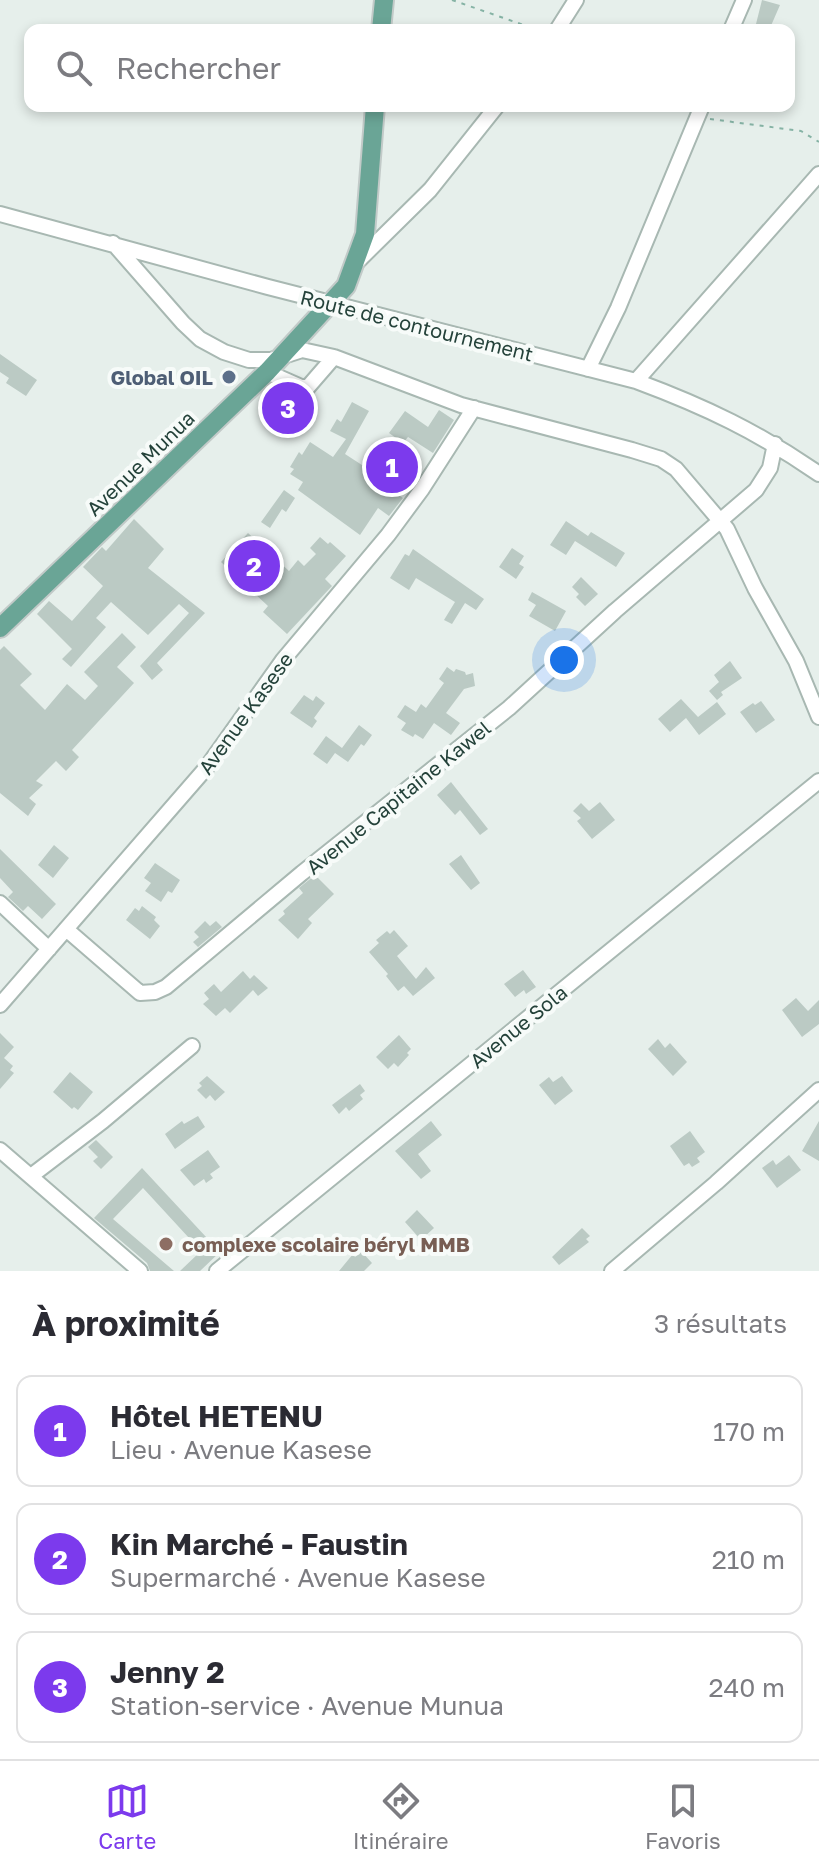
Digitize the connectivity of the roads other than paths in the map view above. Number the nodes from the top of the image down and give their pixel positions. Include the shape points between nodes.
1 (384, 0) edge
2 (576, 0) edge
3 (744, 0) edge
4 (382, 24) edge
5 (561, 24) edge
6 (734, 24) edge
7 (375, 112) edge
8 (492, 112) edge
9 (698, 113) edge
10 (819, 174) edge
11 (0, 214) edge
12 (113, 243) junction
13 (355, 263) junction
14 (332, 302) junction
15 (284, 354) junction
16 (334, 357) junction
17 (588, 369) junction
18 (267, 372) junction
19 (636, 381) junction
20 (474, 408) junction
21 (775, 444) junction
22 (819, 474) edge
23 (720, 519) junction
24 (0, 628) edge
25 (819, 717) edge
26 (819, 781) edge
27 (0, 903) edge
28 (66, 929) junction
29 (49, 949) junction
30 (0, 1005) edge
31 (192, 1046) dead end
32 (819, 1090) edge
33 (0, 1150) edge
34 (31, 1176) junction
35 (140, 1271) edge
36 (217, 1271) edge
37 (612, 1271) edge

1 - 4 main road
2 - 5 street
3 - 6 street
7 - 13 main road, Avenue Munua via 365,234
8 - 13 street via 430,190
9 - 17 street
10 - 19 street
11 - 12 street, Route de contournement
12 - 14 street, Route de contournement
12 - 15 street via 200,339 249,360
13 - 14 main road, Avenue Munua
14 - 15 main road, Avenue Munua
14 - 17 street, Route de contournement
15 - 16 street via 302,350
15 - 18 main road, Avenue Munua
16 - 18 street via 308,387
16 - 20 street
17 - 19 street, Route de contournement
18 - 24 main road, Avenue Munua
19 - 21 street, Route de contournement
20 - 23 street via 661,459
20 - 28 street, Avenue Kasese via 388,535 283,660 207,767
21 - 22 street, Route de contournement
21 - 23 street via 763,481
23 - 25 street via 796,661
23 - 28 street, Avenue Capitaine Kawel via 509,708 166,987 140,993
26 - 36 street, Avenue Sola
27 - 29 street
28 - 29 street, Avenue Kasese
29 - 30 street, Avenue Kasese
31 - 34 street
32 - 37 street
33 - 34 street
34 - 35 street

